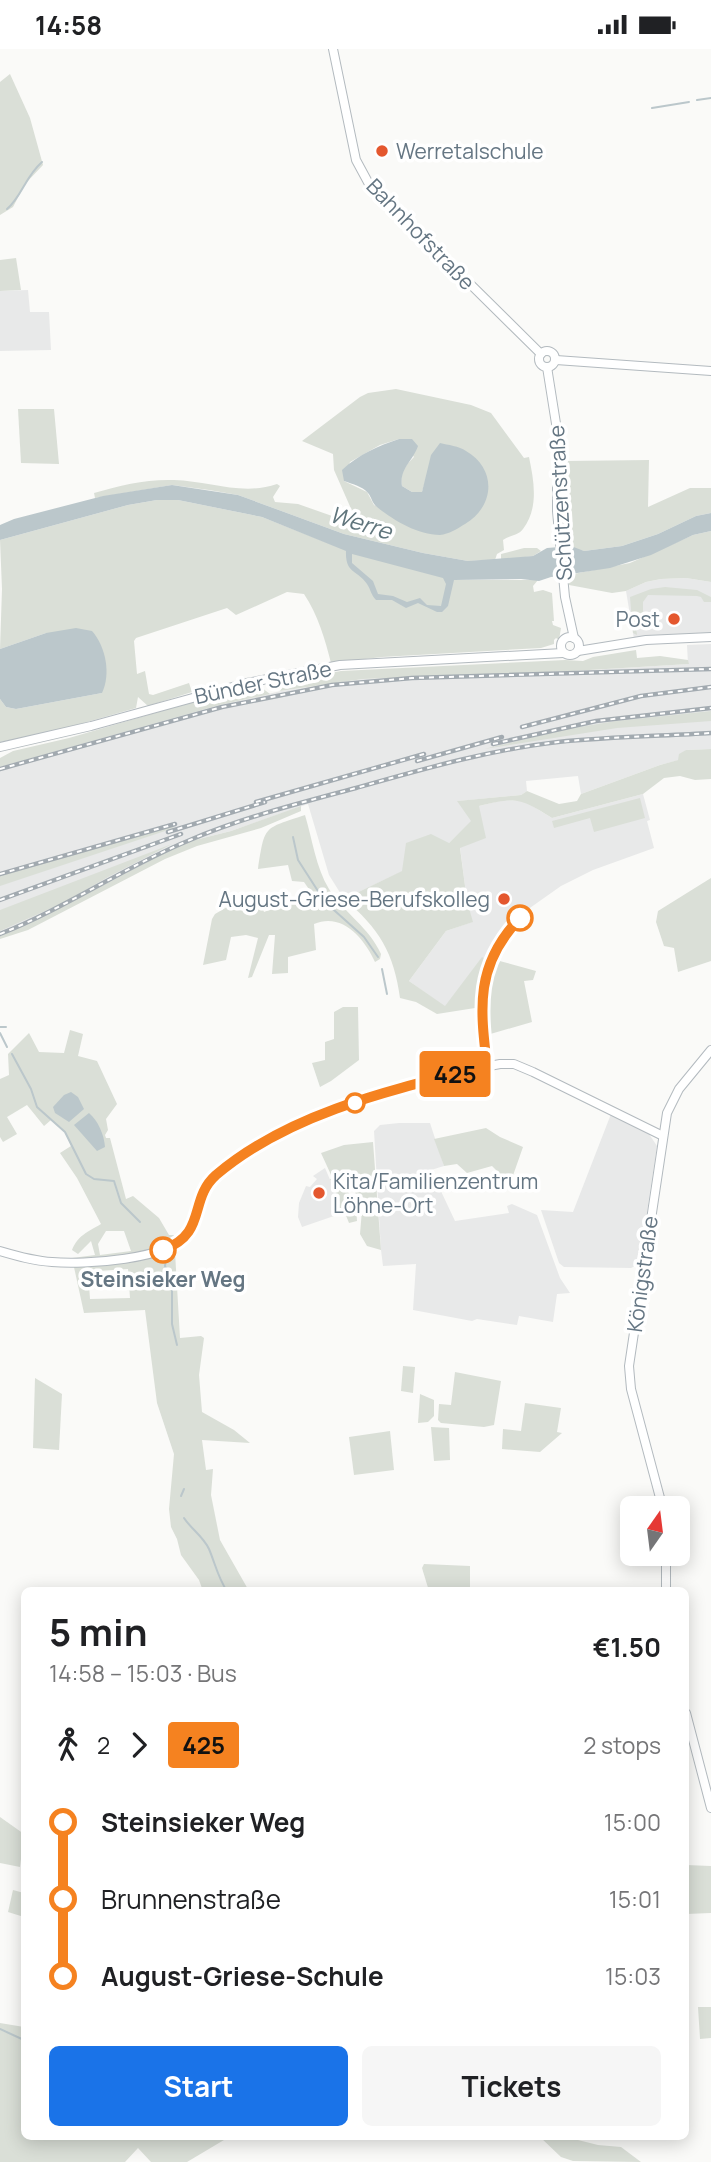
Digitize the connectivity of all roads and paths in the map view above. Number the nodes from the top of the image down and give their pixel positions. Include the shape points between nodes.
1 (333, 49) edge
2 (541, 354) junction
3 (556, 360) junction
4 (547, 367) junction
5 (711, 371) edge
6 (711, 637) edge
7 (570, 645) junction
8 (0, 747) edge
9 (711, 1050) edge
10 (663, 1136) junction
11 (0, 1251) edge
12 (660, 1496) edge
13 (666, 1566) edge
14 (666, 1587) edge
15 (689, 1724) edge
16 (711, 1808) edge

1 - 2 street, Bahnhofstraße via 363,176
2 - 3 street via 550,351
2 - 4 street via 540,362
3 - 4 street
3 - 5 street
4 - 7 street, Schützenstraße via 561,455 556,501
6 - 7 street, Bünder Straße via 607,647
7 - 8 street, Bünder Straße via 532,653 340,665 195,695
9 - 10 street, Königstraße via 673,1098
10 - 11 street via 533,1072 500,1064 396,1088 278,1134 210,1182 190,1231 172,1247 68,1263
10 - 12 street, Königstraße via 629,1375
13 - 14 street
15 - 16 street

